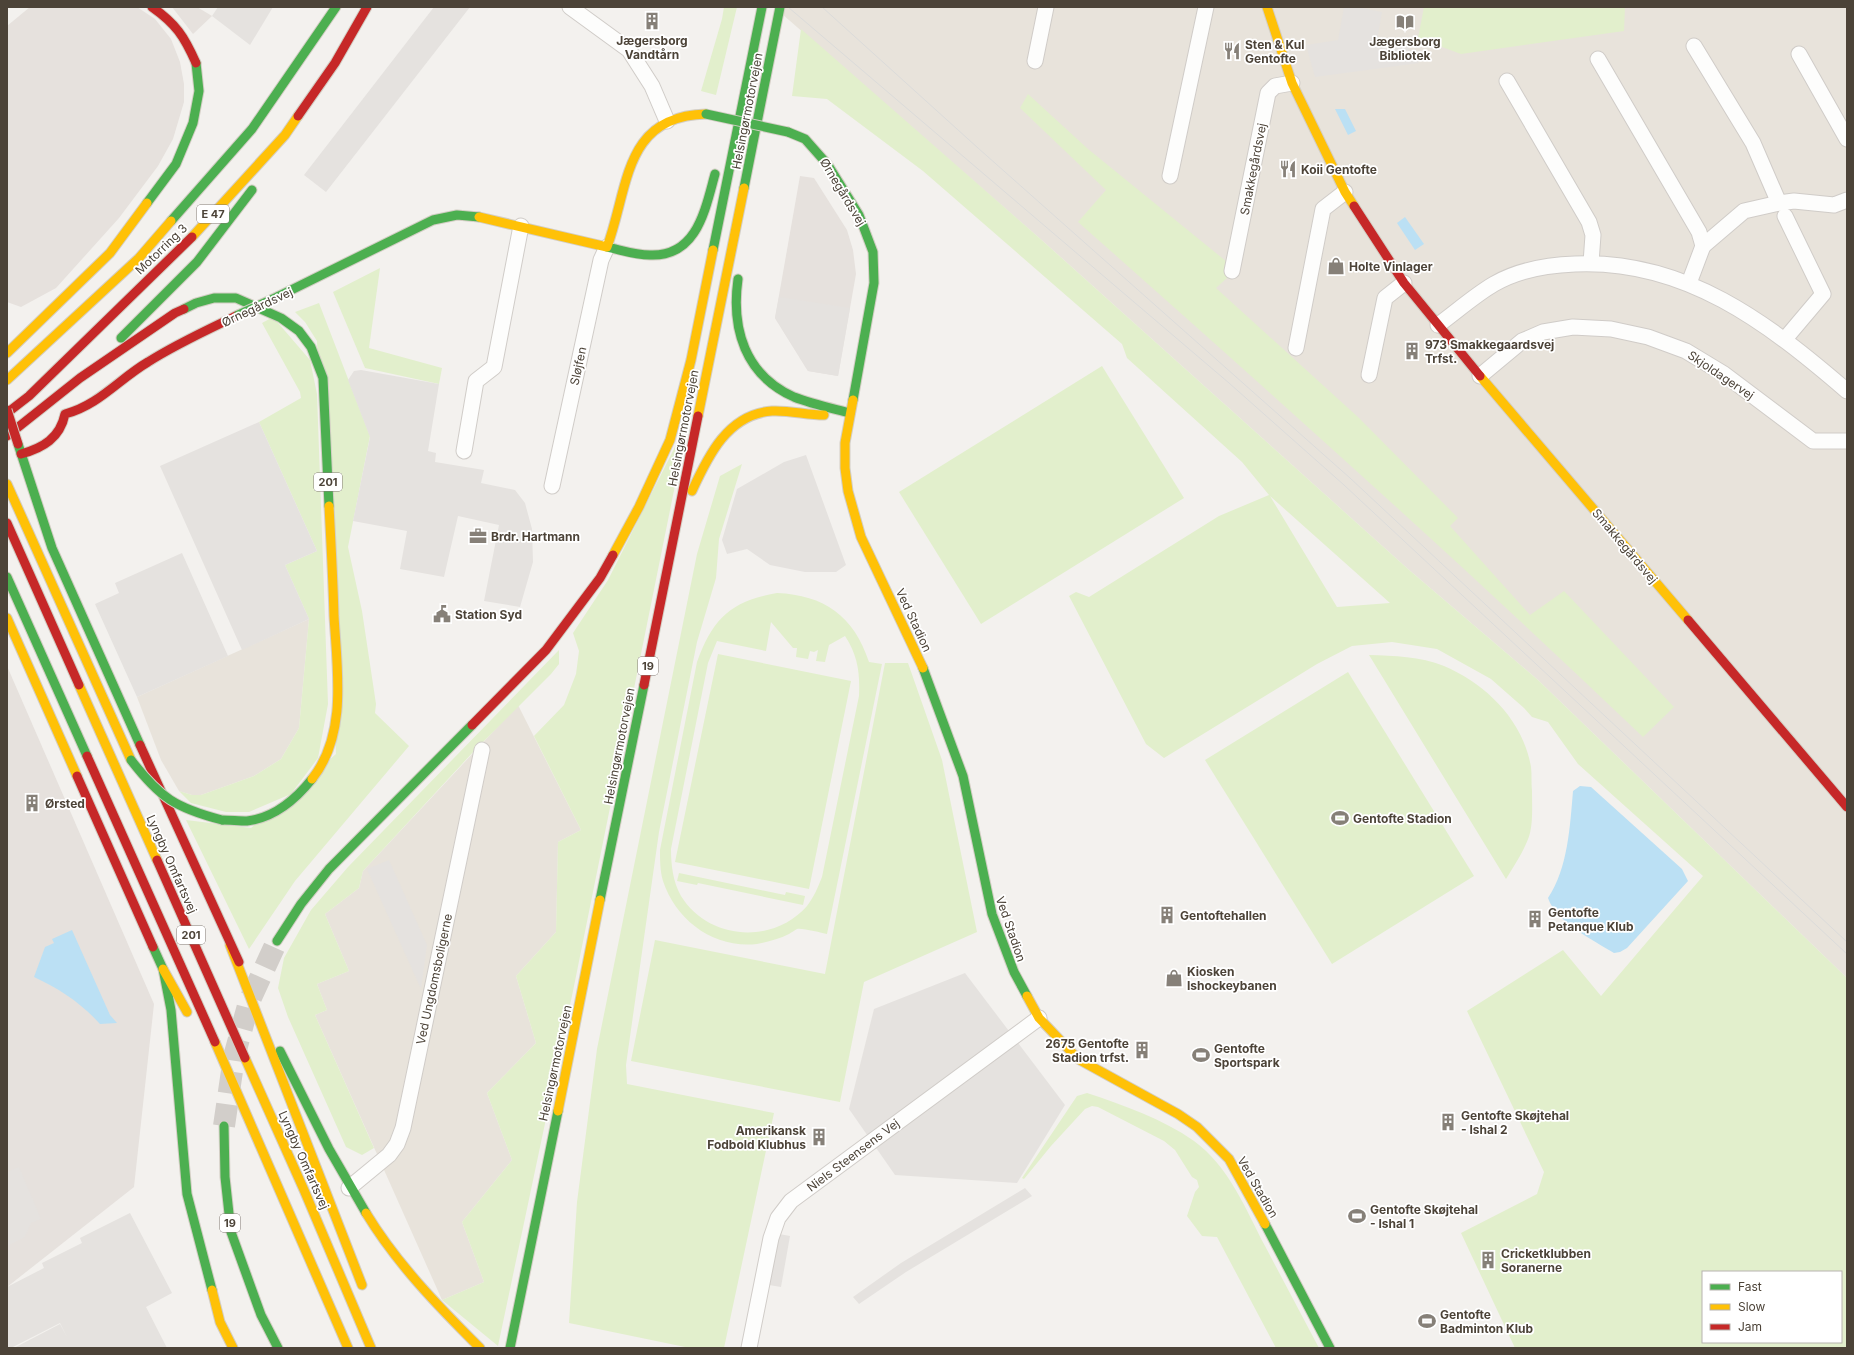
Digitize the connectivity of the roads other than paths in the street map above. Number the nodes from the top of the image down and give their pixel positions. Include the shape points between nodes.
1 (152, 7) edge
2 (336, 7) edge
3 (367, 7) edge
4 (570, 7) edge
5 (762, 7) edge
6 (780, 7) edge
7 (1046, 7) edge
8 (1206, 7) edge
9 (1266, 7) edge
10 (1694, 46) dead end
11 (753, 52) junction
12 (1800, 54) dead end
13 (1598, 59) dead end
14 (1035, 61) dead end
15 (1507, 82) dead end
16 (1292, 83) junction
17 (667, 121) junction
18 (755, 134) junction
19 (285, 135) junction
20 (1847, 140) edge
21 (725, 142) dead end
22 (275, 160) dead end
23 (718, 165) dead end
24 (1170, 176) dead end
25 (260, 180) dead end
26 (1345, 192) junction
27 (752, 193) dead end
28 (1847, 200) edge
29 (1782, 209) junction
30 (521, 226) junction
31 (1703, 246) junction
32 (607, 247) junction
33 (1591, 263) junction
34 (740, 270) dead end
35 (1232, 271) dead end
36 (1404, 283) junction
37 (1689, 283) junction
38 (1438, 326) junction
39 (1785, 339) junction
40 (1296, 348) dead end
41 (7, 353) edge
42 (1369, 375) dead end
43 (1480, 376) junction
44 (80, 378) junction
45 (7, 380) edge
46 (1847, 391) edge
47 (7, 410) edge
48 (7, 413) edge
49 (850, 413) junction
50 (7, 436) edge
51 (1847, 441) edge
52 (464, 451) dead end
53 (21, 454) junction
54 (7, 475) edge
55 (7, 484) edge
56 (552, 486) dead end
57 (7, 523) edge
58 (674, 535) junction
59 (52, 548) junction
60 (7, 577) edge
61 (7, 618) edge
62 (482, 750) dead end
63 (1847, 807) edge
64 (277, 941) tunnel mouth
65 (230, 945) junction
66 (163, 969) junction
67 (190, 1018) dead end
68 (1039, 1018) junction
69 (239, 1121) dead end
70 (224, 1126) tunnel mouth
71 (280, 1187) junction
72 (350, 1188) junction
73 (366, 1297) dead end
74 (261, 1315) junction
75 (233, 1348) edge
76 (268, 1348) edge
77 (278, 1348) edge
78 (348, 1348) edge
79 (371, 1348) edge
80 (480, 1348) edge
81 (510, 1348) edge
82 (749, 1348) edge
83 (1330, 1348) edge

1 - 41 main road via 169,19 184,39 196,63 199,91 193,123 179,157 110,253
2 - 45 main road, Motorring 3 / E 47 via 252,129 139,258
3 - 19 main road, Motorring 3 / E 47 via 335,63
4 - 17 street via 629,50 652,86
5 - 11 main road, Helsingørmotorvejen
6 - 18 main road, Helsingørmotorvejen / 19
7 - 14 street
8 - 24 street
9 - 16 main road, Smakkegårdsvej
10 - 29 street via 1753,143
11 - 21 main road
11 - 64 main road, Helsingørmotorvejen via 691,360 670,440 640,507 600,578 546,650 329,869 301,904
12 - 20 street
13 - 31 street via 1699,232
15 - 33 street via 1589,222 1593,235
16 - 26 main road, Smakkegårdsvej
16 - 35 street, Smakkegårdsvej via 1275,86 1268,93
17 - 32 main road, Ørnegårdsvej via 637,148
17 - 49 main road, Ørnegårdsvej, bridge via 693,114 706,114 777,128 805,139 828,165 859,215 873,252 874,283
18 - 27 main road
18 - 58 main road, Helsingørmotorvejen / 19
19 - 22 main road
19 - 48 main road, Motorring 3 / E 47 via 200,228 29,396
23 - 32 main road via 702,220 692,237 680,249 656,256
25 - 44 main road via 197,262
26 - 36 main road, Smakkegårdsvej
26 - 40 street via 1323,209
28 - 29 street via 1834,205 1794,202
29 - 31 street via 1744,211
29 - 39 street via 1823,294
30 - 32 main road, Ørnegårdsvej
30 - 52 street via 494,367 476,380
30 - 53 main road, Ørnegårdsvej, bridge via 457,215 433,220 165,351 145,363 85,409 65,414 62,428 51,441 33,451
31 - 37 street
32 - 56 street, Sløjfen via 601,260
33 - 37 street via 1652,271
33 - 38 street via 1558,265 1524,272 1494,284
34 - 49 main road via 735,293 736,323 741,343 752,364 769,382 786,393
36 - 38 main road, Smakkegårdsvej
36 - 42 street via 1385,298
37 - 39 street via 1726,300
38 - 43 main road, Smakkegårdsvej
39 - 46 street
43 - 51 street, Skjoldagervej via 1522,341 1543,332 1573,327 1611,329 1648,337 1686,351 1724,374 1813,441
43 - 63 main road, Smakkegårdsvej
44 - 50 main road
44 - 55 main road, 201, bridge via 175,313 214,298 236,298 280,318 299,331 311,347 323,378 338,696 333,736 325,758 310,783 290,803 272,814 251,820 222,820 192,813 165,799 148,783 131,760
47 - 53 main road, bridge
49 - 58 main road via 821,415 765,412 746,419 730,430 716,443 703,465
49 - 68 main road, Ved Stadion via 845,443 845,468 848,492 861,537 928,680 963,776 992,914 1014,972
53 - 59 main road
54 - 59 main road
57 - 79 main road, Lyngby Omfartsvej / 201 via 301,1182
58 - 81 main road, Helsingørmotorvejen / 19
59 - 65 main road
60 - 71 main road, 201
61 - 66 main road
62 - 72 street, Ved Ungdomsboligerne via 403,1128 397,1144 389,1155
65 - 72 main road
65 - 73 main road
66 - 67 main road
66 - 75 main road via 171,1010 187,1194 220,1322
68 - 82 street, Niels Steensens Vej via 791,1201 778,1218 771,1238
68 - 83 main road, Ved Stadion via 1078,1059 1178,1114 1197,1127 1229,1159
69 - 71 main road
70 - 74 main road, 19 via 225,1177 231,1232
71 - 78 main road, 201
72 - 80 main road via 385,1243 420,1287
74 - 76 main road
74 - 77 main road, 19

